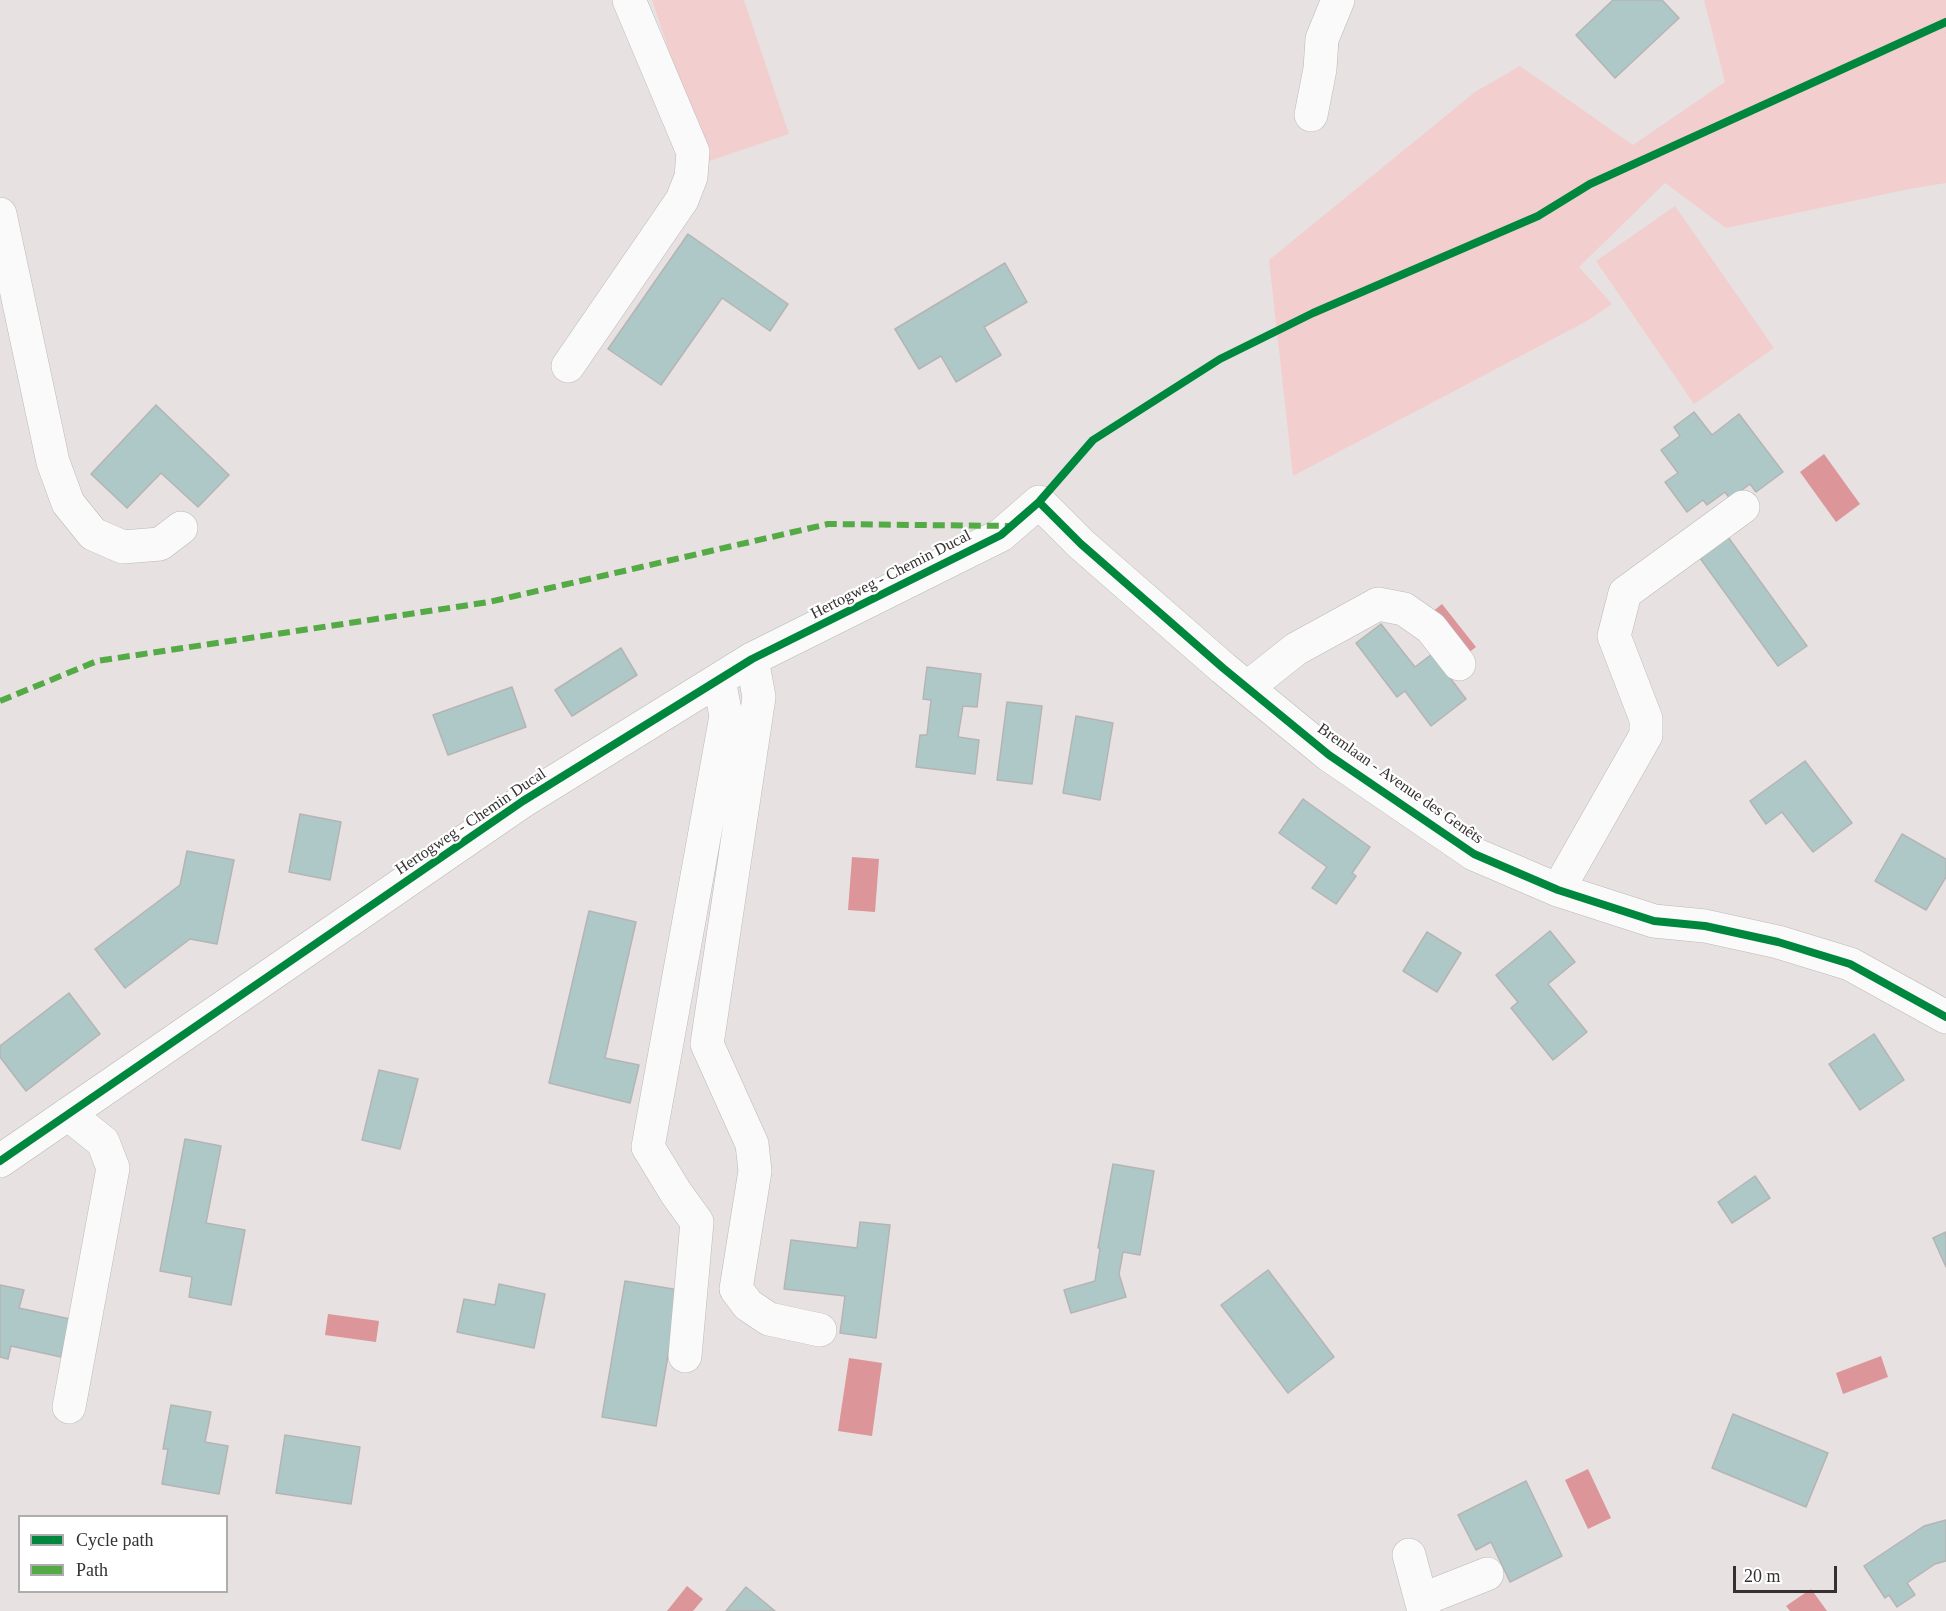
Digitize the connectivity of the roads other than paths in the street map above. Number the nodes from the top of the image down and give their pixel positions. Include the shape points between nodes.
1 (629, 0) edge
2 (1338, 0) edge
3 (1311, 115) dead end
4 (0, 214) edge
5 (568, 366) dead end
6 (1039, 502) joint
7 (1743, 507) dead end
8 (181, 528) dead end
9 (752, 659) junction
10 (1459, 664) dead end
11 (719, 680) junction
12 (1248, 687) junction
13 (1558, 890) junction
14 (1946, 1017) edge
15 (68, 1114) junction
16 (0, 1161) edge
17 (820, 1330) dead end
18 (685, 1356) dead end
19 (69, 1407) dead end
20 (1409, 1555) dead end
21 (1487, 1574) dead end
22 (1423, 1606) edge

1 - 5 street via 693,152 691,177 682,200
2 - 3 street via 1322,39
4 - 8 street via 52,462 68,503 93,534 123,547 160,544
6 - 9 street, Hertogweg - Chemin Ducal via 1001,535
6 - 12 street, Bremlaan - Avenue des Genêts via 1081,544
7 - 13 street via 1625,593 1614,636 1646,719 1646,735
9 - 11 street, Hertogweg - Chemin Ducal
9 - 17 street via 759,697 707,1044 752,1144 755,1171 736,1288 748,1305 769,1319
10 - 12 street via 1431,628 1404,609 1378,604 1296,648
11 - 15 street, Hertogweg - Chemin Ducal via 523,801
11 - 18 street via 726,716 648,1147 697,1222
12 - 13 street, Bremlaan - Avenue des Genêts via 1329,755 1474,854
13 - 14 street, Bremlaan - Avenue des Genêts via 1654,921 1705,926 1778,942 1850,964
15 - 16 street, Hertogweg - Chemin Ducal
15 - 19 street via 103,1142 113,1168
20 - 22 street
21 - 22 street

